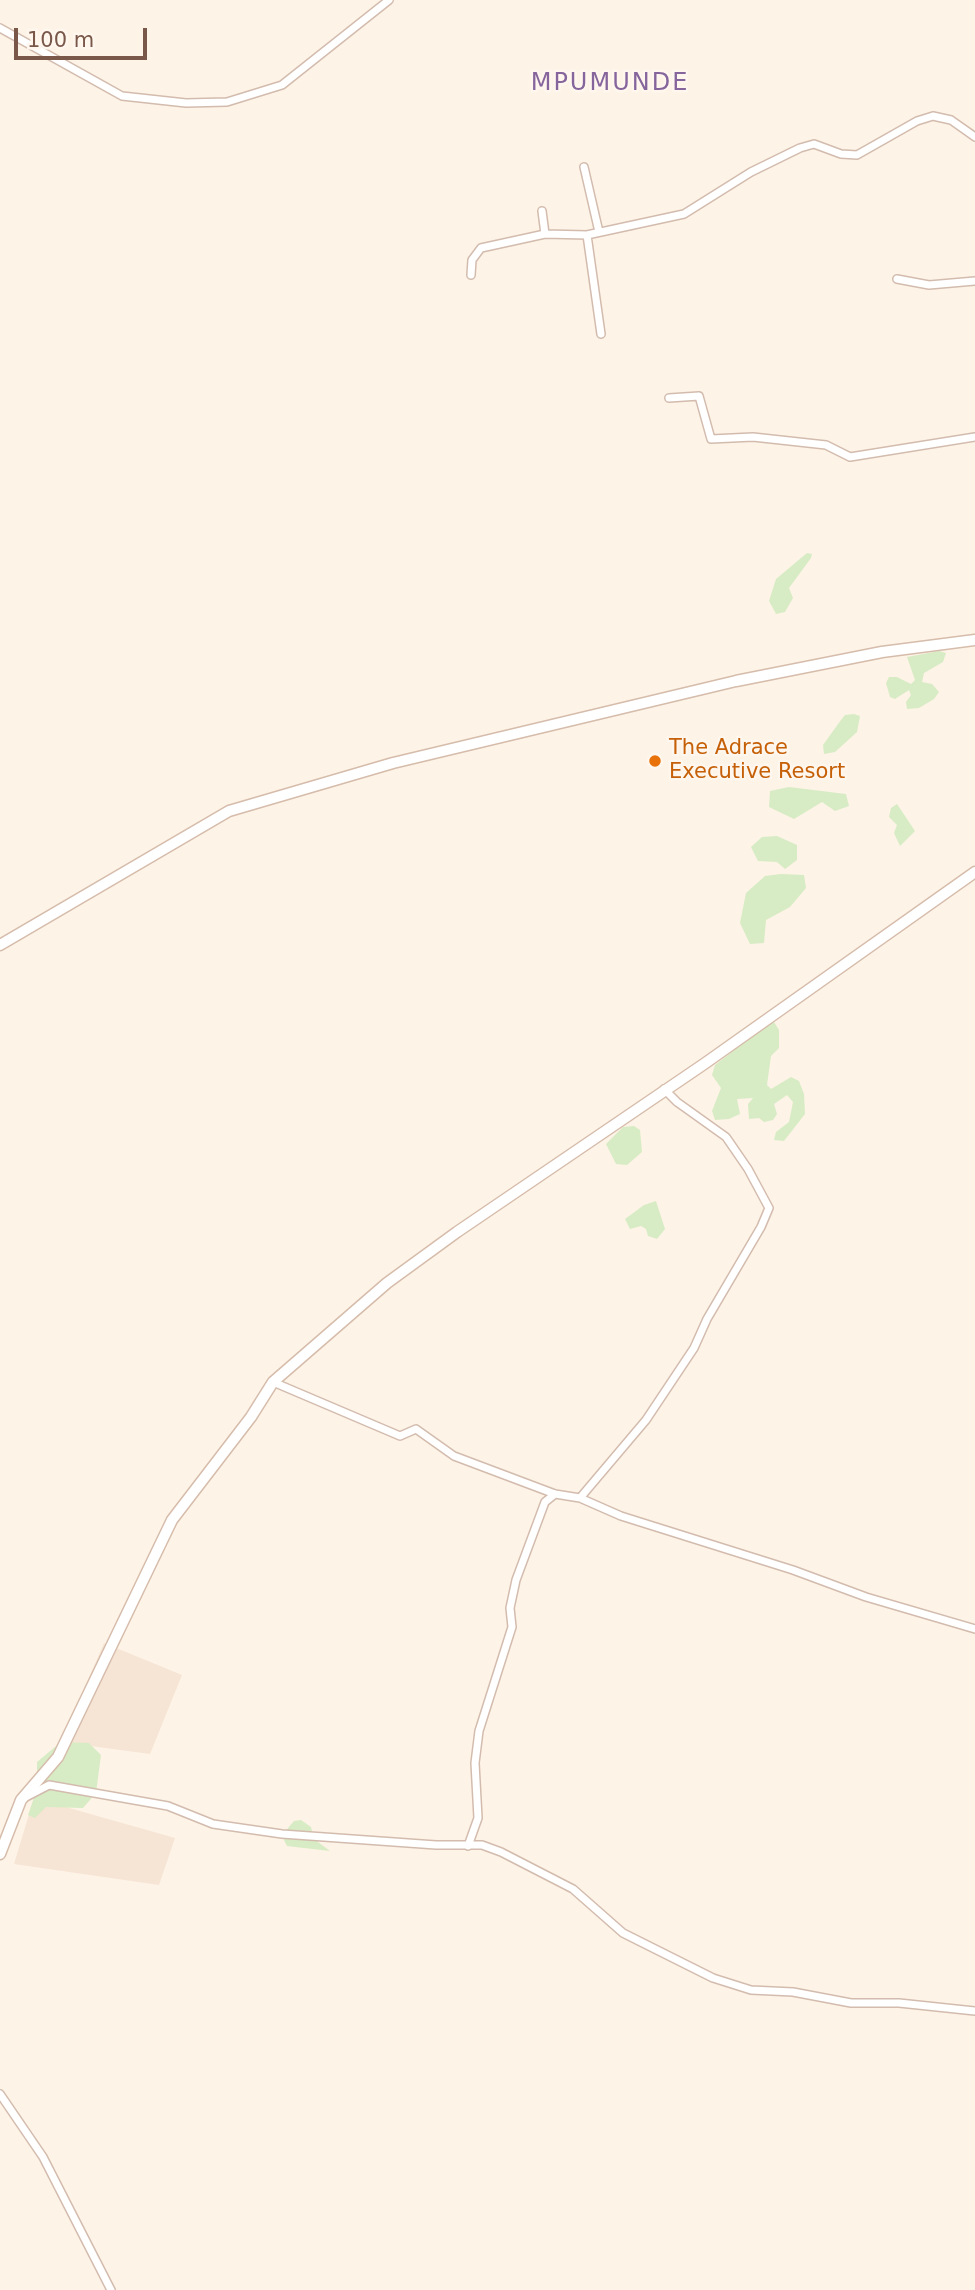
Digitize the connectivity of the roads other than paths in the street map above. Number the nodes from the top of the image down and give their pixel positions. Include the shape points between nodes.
1 (389, 0) edge
2 (0, 28) edge
3 (975, 136) edge
4 (584, 167) dead end
5 (542, 211) dead end
6 (599, 232) junction
7 (545, 234) junction
8 (587, 235) junction
9 (471, 275) dead end
10 (897, 279) dead end
11 (975, 281) edge
12 (601, 334) dead end
13 (669, 398) dead end
14 (975, 437) edge
15 (975, 639) edge
16 (975, 872) edge
17 (0, 945) edge
18 (664, 1089) junction
19 (273, 1382) junction
20 (555, 1494) junction
21 (580, 1499) junction
22 (975, 1629) edge
23 (21, 1800) junction
24 (468, 1846) junction
25 (0, 1854) edge
26 (975, 2011) edge
27 (0, 2094) edge
28 (111, 2290) edge

1 - 2 street via 282,85 227,102 122,96
3 - 6 street via 951,120 933,116 857,155 814,144 751,172 684,214
4 - 6 street
5 - 7 street
6 - 8 street
7 - 8 street
7 - 9 street via 477,249
8 - 12 street
10 - 11 street via 929,285
13 - 14 street via 699,396 711,439 753,437 826,445 850,457
15 - 17 main road via 736,681 393,763 229,811
16 - 18 main road
18 - 19 main road via 387,1283
18 - 21 street via 726,1136 769,1208 694,1348 646,1420
19 - 20 street via 400,1436 416,1429 454,1456
19 - 23 main road via 172,1520 58,1757
20 - 21 street
20 - 24 street via 545,1502 516,1580 510,1608 512,1627 479,1731 475,1763 478,1818
21 - 22 street via 866,1597
23 - 24 street via 49,1785 168,1805 213,1824 282,1835
23 - 25 main road
24 - 26 street via 482,1845 525,1863 573,1889 623,1933 713,1978 751,1990 851,2003
27 - 28 street via 43,2157

